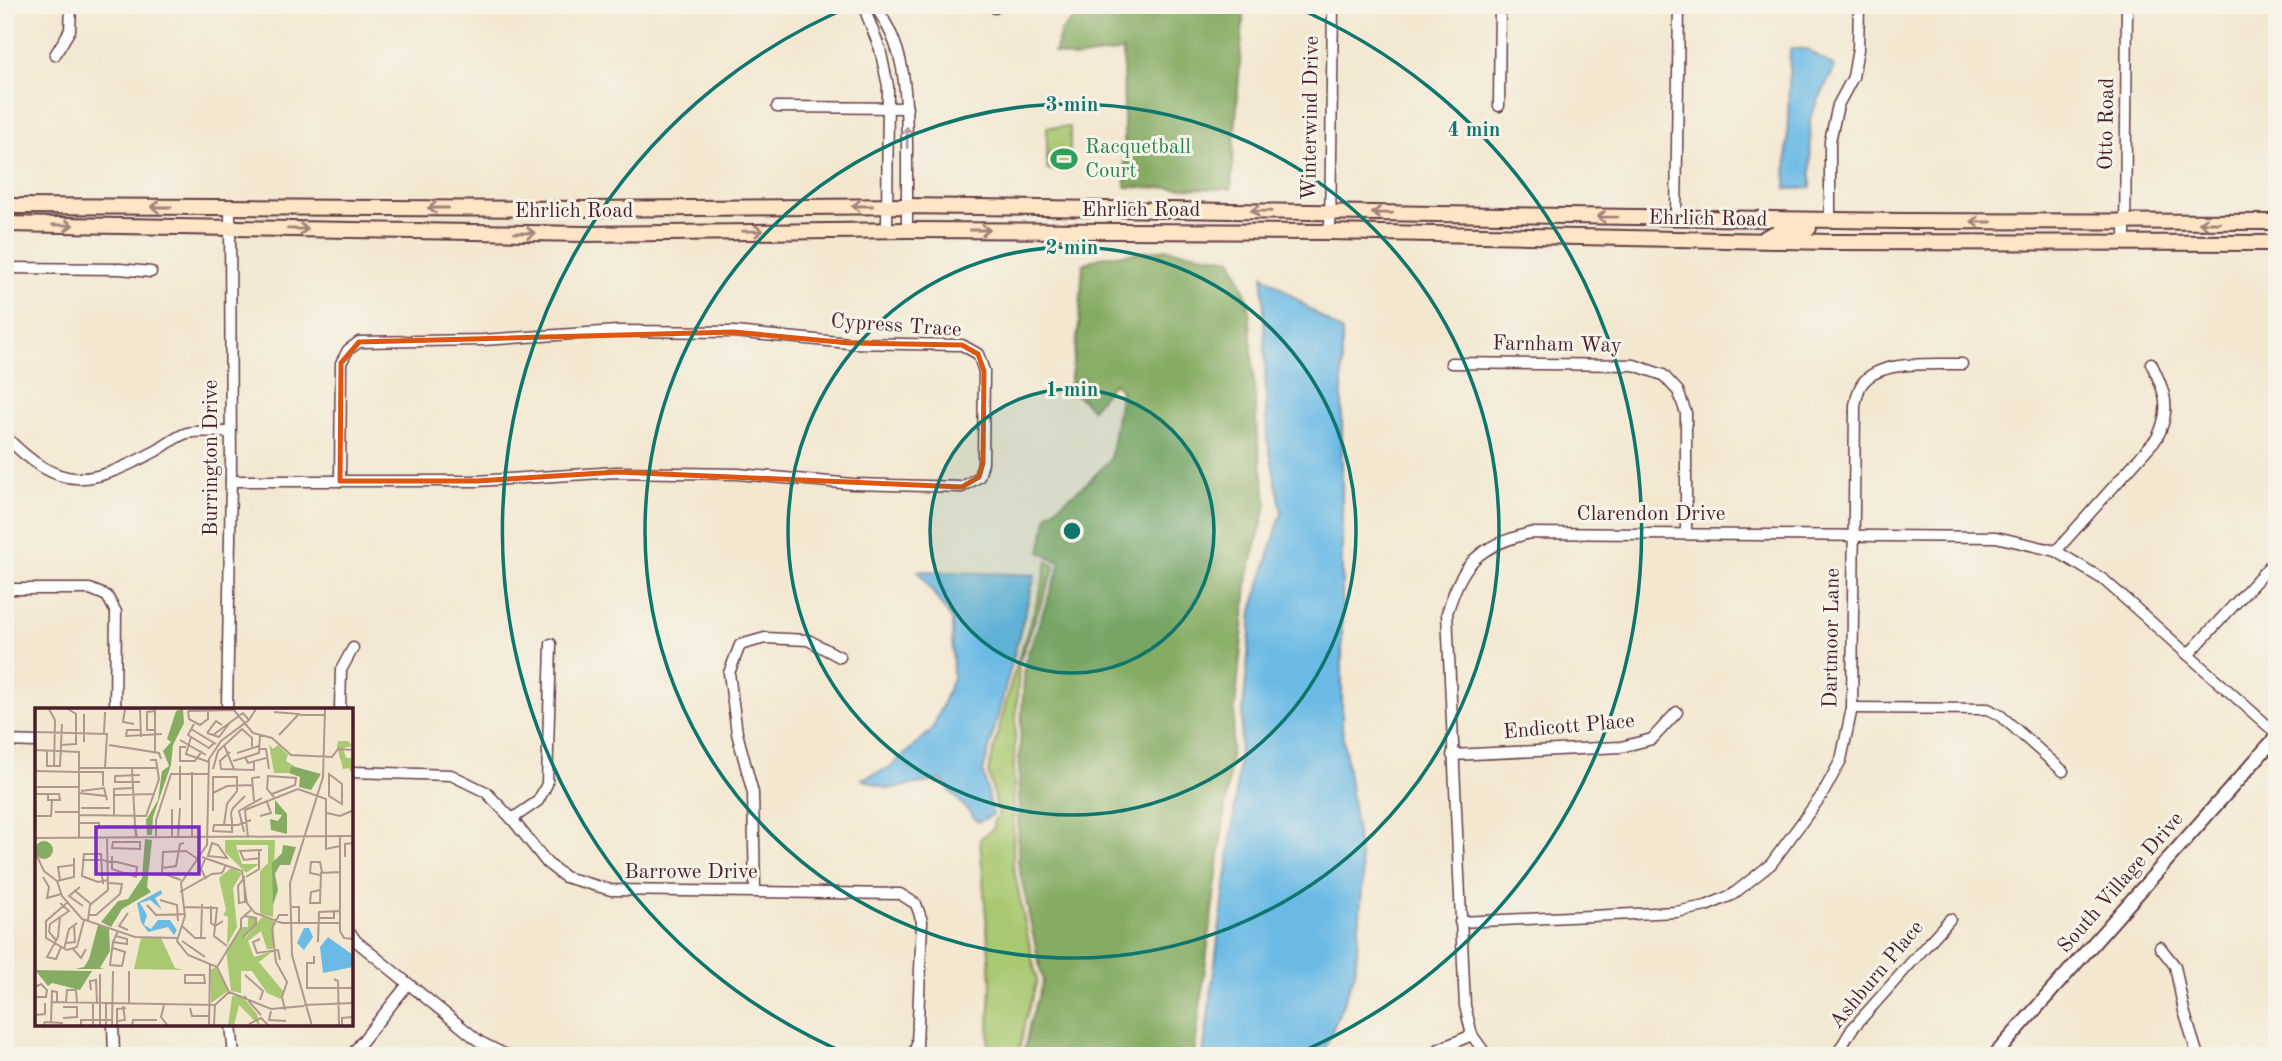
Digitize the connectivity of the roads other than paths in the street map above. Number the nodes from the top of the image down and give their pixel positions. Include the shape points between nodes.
1 (71, 5) edge
2 (863, 5) edge
3 (874, 5) edge
4 (1333, 5) edge
5 (1500, 5) edge
6 (1679, 5) edge
7 (1859, 5) edge
8 (2127, 5) edge
9 (55, 55) dead end
10 (1499, 106) dead end
11 (777, 107) dead end
12 (888, 108) junction
13 (906, 108) junction
14 (5, 206) edge
15 (887, 206) junction
16 (907, 206) junction
17 (230, 207) junction
18 (1329, 212) junction
19 (1676, 218) junction
20 (1830, 220) junction
21 (1900, 221) junction
22 (2277, 222) edge
23 (2125, 223) junction
24 (5, 224) edge
25 (229, 228) junction
26 (887, 230) junction
27 (907, 230) junction
28 (1330, 232) junction
29 (1761, 241) junction
30 (2125, 243) junction
31 (2277, 243) edge
32 (5, 268) edge
33 (151, 272) dead end
34 (1451, 363) dead end
35 (2151, 363) dead end
36 (1962, 364) dead end
37 (230, 432) junction
38 (5, 436) edge
39 (231, 481) junction
40 (340, 481) junction
41 (1686, 534) junction
42 (1854, 535) junction
43 (2056, 551) junction
44 (2277, 558) edge
45 (5, 589) edge
46 (551, 644) dead end
47 (353, 648) dead end
48 (2188, 655) junction
49 (840, 657) dead end
50 (116, 708) edge
51 (227, 708) edge
52 (340, 708) edge
53 (1852, 708) junction
54 (1677, 712) dead end
55 (2277, 735) edge
56 (5, 741) edge
57 (35, 741) edge
58 (1452, 755) junction
59 (2063, 771) dead end
60 (354, 772) edge
61 (512, 819) junction
62 (755, 891) junction
63 (1950, 919) dead end
64 (1460, 922) junction
65 (354, 938) edge
66 (2160, 947) dead end
67 (408, 984) junction
68 (113, 1026) edge
69 (231, 1026) edge
70 (1472, 1035) junction
71 (356, 1049) dead end
72 (114, 1056) edge
73 (234, 1056) edge
74 (508, 1056) edge
75 (912, 1056) edge
76 (1433, 1056) edge
77 (1487, 1056) edge
78 (1836, 1056) edge
79 (1994, 1056) edge
80 (2198, 1056) edge

1 - 9 street via 70,30
2 - 12 street via 885,67
3 - 13 street via 895,39
4 - 18 street, Winterwind Drive
5 - 10 street
6 - 19 street
7 - 20 street via 1853,77 1838,106 1830,141
8 - 23 street, Otto Road
11 - 12 street
12 - 13 street
12 - 15 street
16 -> 13 street
17 -> 14 main road, Ehrlich Road
15 - 16 main road, Ehrlich Road
15 -> 17 main road, Ehrlich Road
15 - 26 street
18 -> 16 main road, Ehrlich Road
16 - 27 street
17 - 25 street, Burrington Drive
19 -> 18 main road, Ehrlich Road
18 - 28 street, Winterwind Drive
19 - 20 main road, Ehrlich Road
20 - 21 main road, Ehrlich Road
23 -> 21 main road, Ehrlich Road
21 - 29 main road via 1891,229 1796,228 1772,233
22 -> 23 main road, Ehrlich Road
23 - 30 street, Otto Road
24 -> 25 main road, Ehrlich Road
25 -> 26 main road, Ehrlich Road via 585,233
25 - 37 street, Burrington Drive
26 - 27 main road, Ehrlich Road
27 -> 28 main road, Ehrlich Road
28 - 29 main road, Ehrlich Road
29 - 30 main road, Ehrlich Road
30 - 31 main road, Ehrlich Road
32 - 33 street
34 - 41 street, Farnham Way via 1634,365 1663,375 1678,391 1686,413
35 - 43 street via 2163,388 2164,425
36 - 42 street, Dartmoor Lane via 1887,367 1872,373 1861,385 1854,405
37 - 38 street via 186,433 124,468 71,479 30,459
37 - 39 street, Burrington Drive
39 - 40 street, Cypress Trace
39 - 51 street, Burrington Drive
40 - 40 street, Cypress Trace via 477,481 617,472 962,487 979,477 983,463 984,371 978,354 962,345 849,343 734,332 618,331 359,342 348,349 341,363
41 - 42 street, Clarendon Drive
41 - 58 street, Clarendon Drive via 1530,533 1501,541 1476,557 1457,583 1447,613
42 - 43 street, Clarendon Drive via 1996,537
42 - 53 street, Dartmoor Lane
43 - 48 street, Clarendon Drive via 2104,580
44 - 48 street
45 - 50 street via 90,589 107,596 116,612
46 - 61 street via 547,784 538,801
47 - 52 street via 341,670
48 - 55 street, Clarendon Drive
49 - 62 street via 808,640 765,638 740,645 729,673 737,733 753,793
53 - 59 street via 1988,709
53 - 64 street, Dartmoor Lane via 1840,760 1822,795 1771,864 1732,895 1676,912
54 - 58 street, Endicott Place via 1651,738 1621,747
55 - 79 street, South Village Drive
56 - 57 street
58 - 64 street, Clarendon Drive
60 - 61 street, Barrowe Drive via 451,775 485,792
61 - 62 street, Barrowe Drive via 547,863 565,877 611,890
62 - 75 street, Barrowe Drive via 900,894 916,904 922,921
63 - 78 street, Ashburn Place via 1852,1029
64 - 70 street, Clarendon Drive via 1465,1006
65 - 67 street
66 - 80 street via 2175,966
67 - 71 street
67 - 74 street via 480,1042
68 - 72 street
69 - 73 street
70 - 76 street
70 - 77 street, Clarendon Drive

